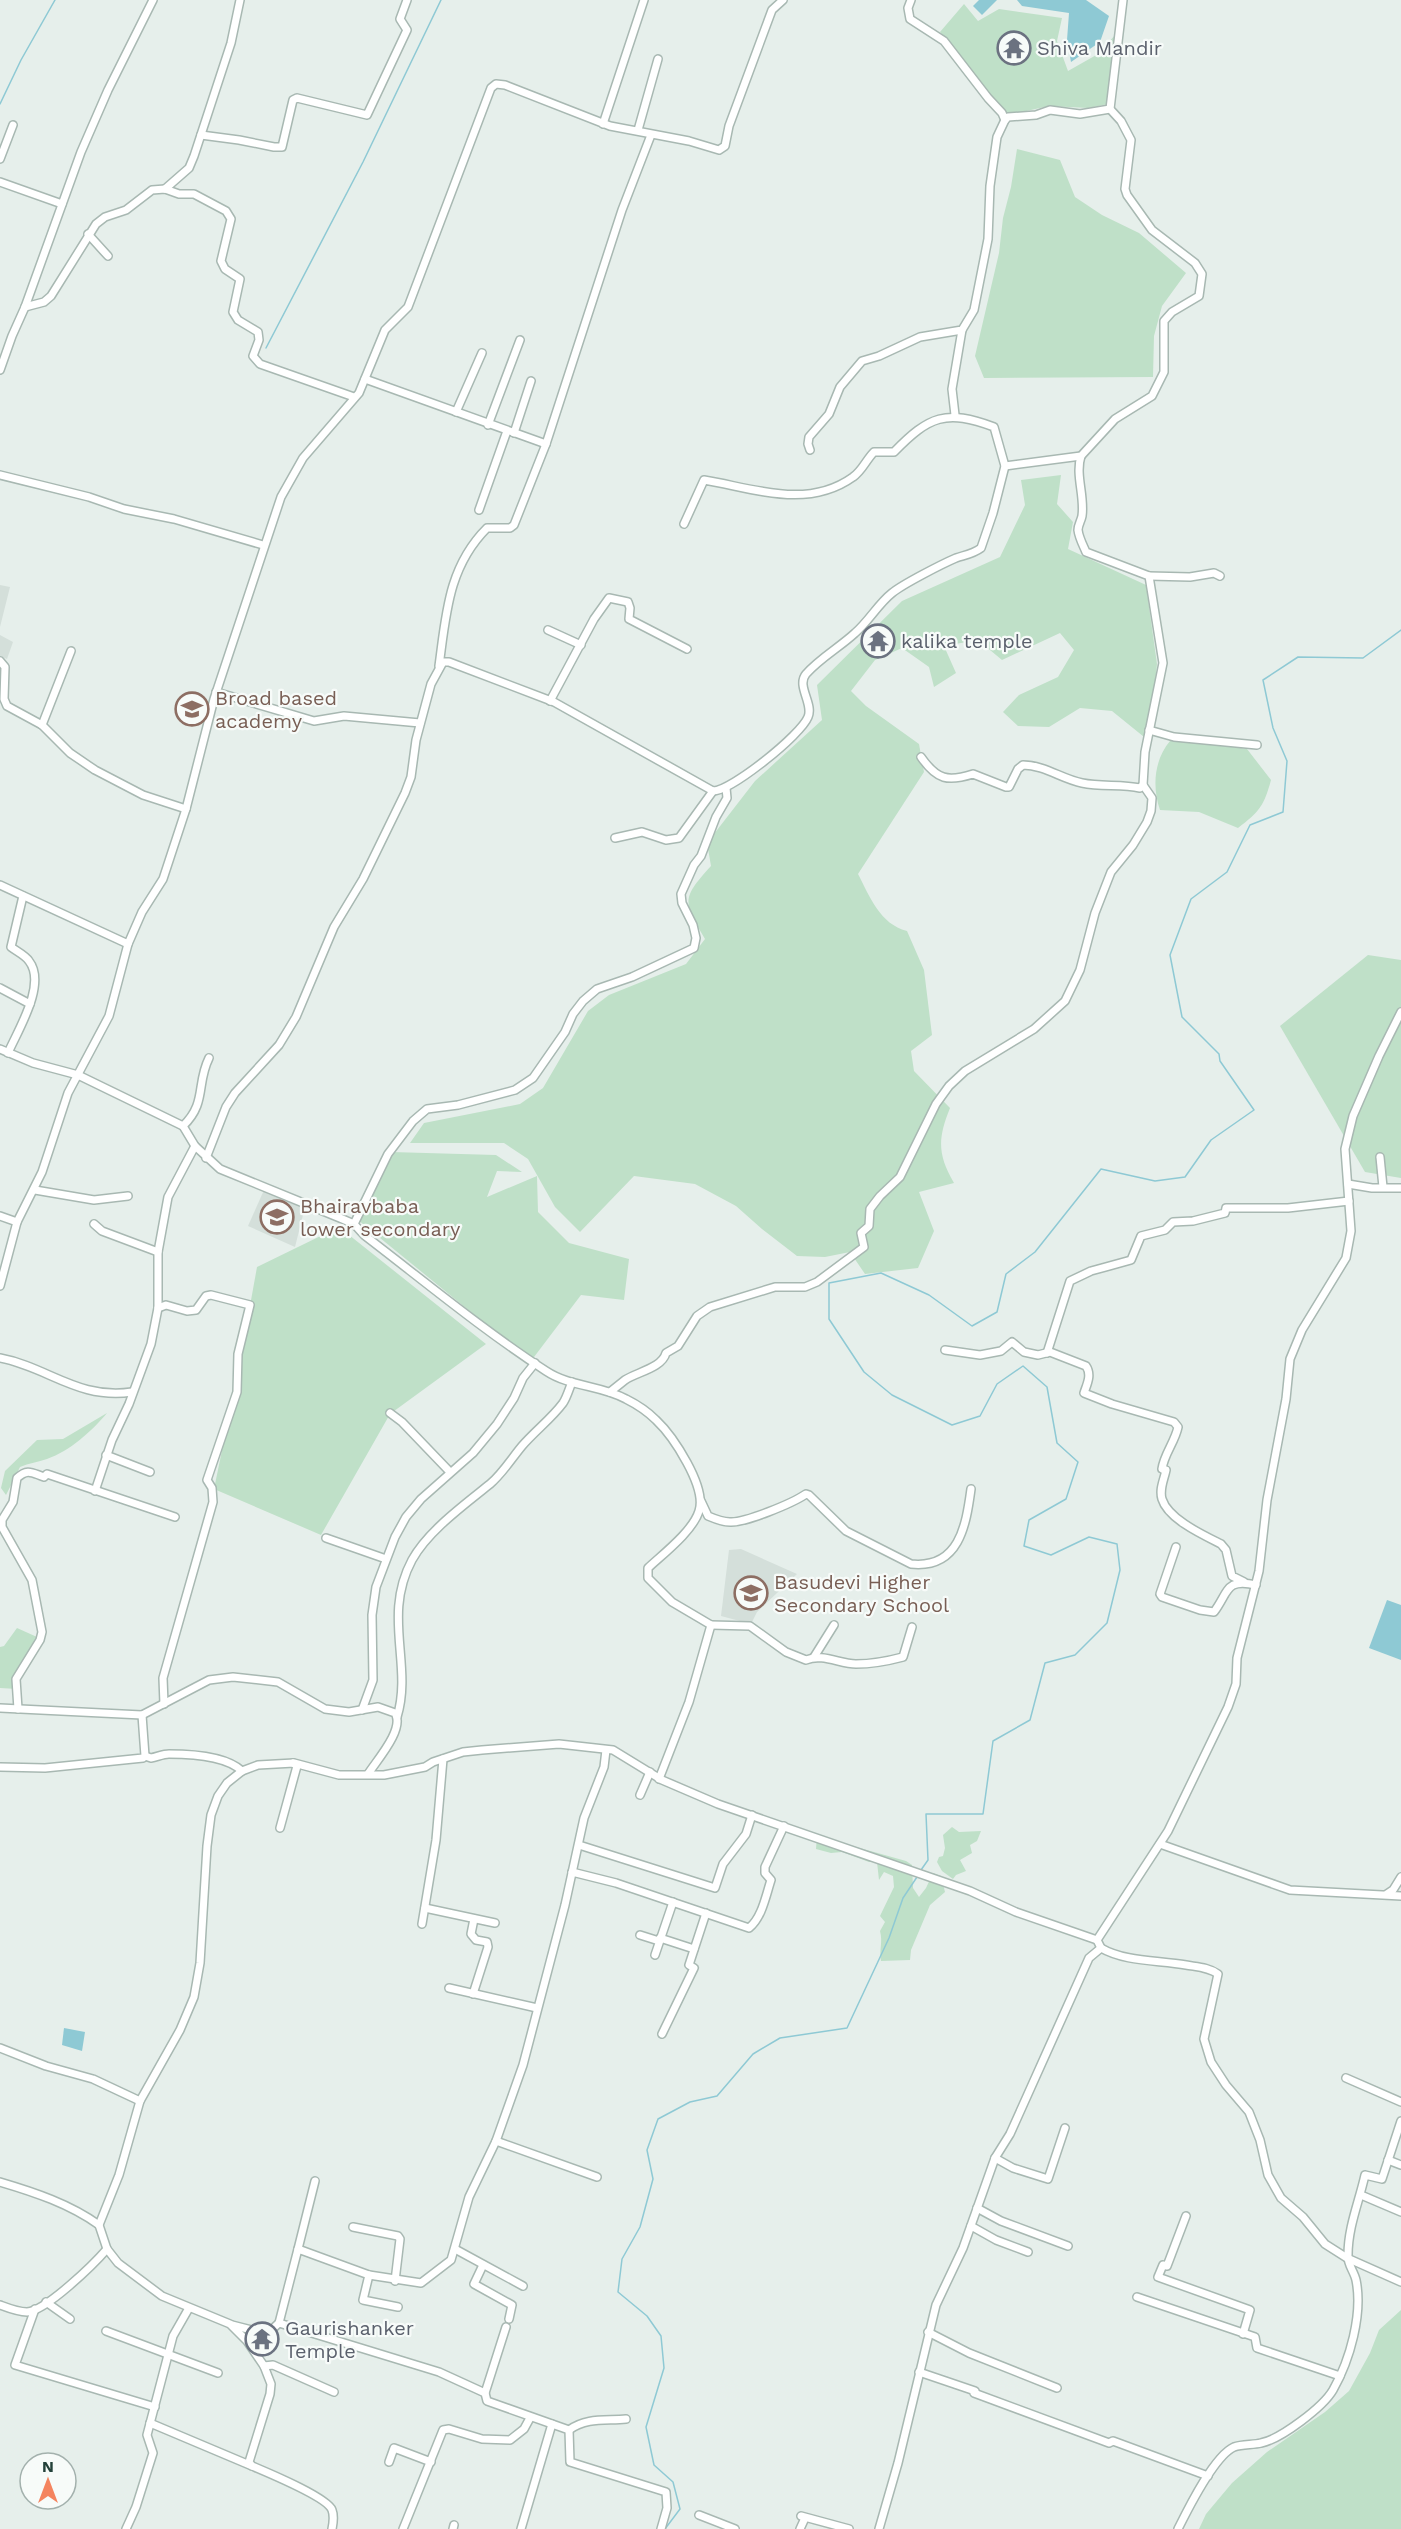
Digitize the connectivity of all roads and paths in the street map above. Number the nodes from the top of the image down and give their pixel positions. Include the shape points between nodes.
1 (153, 0) edge
2 (407, 0) edge
3 (645, 0) edge
4 (783, 0) edge
5 (911, 0) edge
6 (1123, 0) edge
7 (240, 1) edge
8 (658, 59) dead end
9 (1110, 109) junction
10 (1005, 120) junction
11 (603, 124) junction
12 (13, 125) dead end
13 (638, 130) junction
14 (201, 135) junction
15 (651, 135) junction
16 (0, 159) edge
17 (0, 182) edge
18 (165, 189) junction
19 (62, 204) junction
20 (88, 234) junction
21 (108, 255) dead end
22 (26, 307) junction
23 (962, 330) junction
24 (520, 340) dead end
25 (482, 353) dead end
26 (0, 370) edge
27 (365, 379) junction
28 (531, 381) dead end
29 (354, 397) junction
30 (456, 412) junction
31 (955, 415) junction
32 (488, 425) junction
33 (510, 432) junction
34 (546, 444) junction
35 (810, 450) dead end
36 (1081, 456) junction
37 (1005, 466) junction
38 (0, 475) edge
39 (479, 510) dead end
40 (684, 524) dead end
41 (263, 545) junction
42 (1149, 576) junction
43 (1220, 576) dead end
44 (548, 630) dead end
45 (581, 645) junction
46 (687, 649) dead end
47 (71, 651) dead end
48 (0, 661) edge
49 (439, 666) junction
50 (216, 692) junction
51 (550, 701) junction
52 (420, 723) junction
53 (42, 725) junction
54 (1149, 730) junction
55 (1257, 745) dead end
56 (921, 757) dead end
57 (1143, 785) junction
58 (726, 788) junction
59 (713, 792) junction
60 (186, 809) junction
61 (615, 838) dead end
62 (0, 885) edge
63 (22, 896) junction
64 (128, 944) junction
65 (0, 988) edge
66 (30, 1004) junction
67 (1401, 1012) edge
68 (0, 1049) edge
69 (8, 1053) junction
70 (208, 1058) dead end
71 (78, 1076) junction
72 (183, 1126) junction
73 (195, 1146) junction
74 (1380, 1157) dead end
75 (206, 1158) junction
76 (1348, 1184) junction
77 (1383, 1187) junction
78 (1401, 1188) edge
79 (35, 1190) junction
80 (128, 1196) dead end
81 (1349, 1201) junction
82 (0, 1216) edge
83 (17, 1222) junction
84 (94, 1224) dead end
85 (354, 1224) junction
86 (158, 1252) junction
87 (0, 1286) edge
88 (158, 1308) junction
89 (945, 1350) dead end
90 (1047, 1353) junction
91 (0, 1358) edge
92 (535, 1363) junction
93 (572, 1382) junction
94 (132, 1392) junction
95 (610, 1392) junction
96 (390, 1413) dead end
97 (106, 1455) junction
98 (150, 1472) dead end
99 (450, 1472) junction
100 (971, 1490) dead end
101 (95, 1491) junction
102 (700, 1499) junction
103 (175, 1517) dead end
104 (326, 1539) dead end
105 (1176, 1547) dead end
106 (386, 1559) junction
107 (1244, 1582) junction
108 (1256, 1585) junction
109 (711, 1625) junction
110 (834, 1625) dead end
111 (912, 1627) dead end
112 (814, 1657) junction
113 (164, 1704) junction
114 (0, 1708) edge
115 (18, 1709) junction
116 (362, 1710) junction
117 (142, 1715) junction
118 (397, 1717) junction
119 (606, 1750) junction
120 (145, 1756) junction
121 (443, 1759) junction
122 (293, 1763) junction
123 (0, 1767) edge
124 (242, 1772) junction
125 (650, 1772) junction
126 (368, 1774) junction
127 (659, 1779) junction
128 (640, 1795) dead end
129 (752, 1815) junction
130 (784, 1826) junction
131 (280, 1828) dead end
132 (579, 1845) junction
133 (1160, 1845) junction
134 (572, 1872) junction
135 (1401, 1877) edge
136 (1387, 1894) junction
137 (1401, 1896) edge
138 (672, 1902) junction
139 (425, 1908) junction
140 (706, 1913) junction
141 (474, 1919) junction
142 (495, 1923) dead end
143 (422, 1924) dead end
144 (640, 1935) dead end
145 (660, 1940) junction
146 (1097, 1940) junction
147 (1101, 1948) junction
148 (694, 1950) junction
149 (655, 1955) dead end
150 (449, 1988) dead end
151 (473, 1994) junction
152 (537, 2008) junction
153 (662, 2034) dead end
154 (0, 2048) edge
155 (1346, 2078) dead end
156 (140, 2101) junction
157 (1401, 2102) edge
158 (1401, 2121) edge
159 (1065, 2128) dead end
160 (496, 2141) junction
161 (995, 2158) junction
162 (1388, 2160) junction
163 (1401, 2165) edge
164 (597, 2177) dead end
165 (315, 2181) dead end
166 (0, 2182) edge
167 (1361, 2195) junction
168 (977, 2208) junction
169 (1401, 2212) edge
170 (1186, 2216) dead end
171 (99, 2225) junction
172 (970, 2226) junction
173 (353, 2227) dead end
174 (1068, 2246) dead end
175 (107, 2249) junction
176 (298, 2249) junction
177 (455, 2249) junction
178 (1028, 2252) dead end
179 (1347, 2258) junction
180 (483, 2265) junction
181 (369, 2275) junction
182 (395, 2281) junction
183 (1401, 2282) edge
184 (523, 2286) dead end
185 (1137, 2297) dead end
186 (46, 2302) junction
187 (0, 2305) edge
188 (398, 2307) dead end
189 (189, 2308) junction
190 (35, 2309) junction
191 (70, 2319) dead end
192 (279, 2322) junction
193 (230, 2324) junction
194 (106, 2331) dead end
195 (928, 2332) junction
196 (1243, 2334) junction
197 (168, 2356) junction
198 (264, 2366) junction
199 (919, 2372) junction
200 (218, 2373) dead end
201 (1340, 2376) junction
202 (1057, 2388) dead end
203 (334, 2392) dead end
204 (485, 2393) junction
205 (155, 2408) junction
206 (530, 2418) junction
207 (627, 2419) dead end
208 (150, 2423) junction
209 (552, 2424) junction
210 (570, 2430) junction
211 (388, 2462) dead end
212 (431, 2462) junction
213 (252, 2466) junction
214 (1208, 2476) junction
215 (699, 2515) dead end
216 (126, 2529) edge
217 (332, 2529) edge
218 (403, 2529) edge
219 (521, 2529) edge
220 (661, 2529) edge
221 (735, 2529) edge
222 (801, 2529) edge
223 (849, 2529) edge
224 (879, 2529) edge
225 (1178, 2529) edge

1 - 19 street via 108,90
2 - 14 street via 399,19 407,30 367,115 297,98 293,100 282,147
3 - 11 street
4 - 15 street via 772,10 725,146 719,150
5 - 10 street via 910,19 944,41
6 - 9 street
7 - 14 street via 231,43
8 - 13 street
9 - 10 street via 1080,114 1050,110
9 - 36 street via 1131,140 1127,195 1152,230 1195,263 1202,283 1199,296 1164,321 1164,372 1152,396 1115,418
10 - 23 street via 997,137 987,239 974,310
11 - 13 street
11 - 27 street via 505,85 491,88 408,307 385,330
12 - 16 street
13 - 15 street
14 - 18 street via 189,168
15 - 34 street via 622,210
17 - 19 street
18 - 20 street via 146,193 126,210 99,221
18 - 29 street via 194,194 230,215 221,261 225,269 240,279 233,312 258,333 253,356 260,364
19 - 22 street
20 - 21 street
20 - 22 street via 51,296
22 - 26 street
23 - 31 street via 952,389
23 - 35 street via 920,337 862,361 840,387 829,414 809,437
24 - 32 street
25 - 30 street
27 - 29 street
27 - 30 street
28 - 33 street
29 - 41 street via 288,480
30 - 32 street
31 - 37 street via 994,427
31 - 40 street via 924,426 894,452 874,452 856,476 815,494 765,493 704,480
32 - 33 street
33 - 34 street
33 - 39 street
34 - 49 street via 514,525 487,528 462,558 447,605
36 - 37 street
36 - 42 street via 1077,466 1082,518 1078,526 1086,552
37 - 58 street via 981,548 892,593 854,634 806,675 803,686 809,716 804,724 769,757
38 - 41 street
41 - 50 street
42 - 43 street
42 - 54 street via 1163,663
44 - 45 street
45 - 46 street via 607,599 612,598 628,602 629,619
45 - 51 street
47 - 53 street
48 - 53 street via 5,667 4,699 8,706
49 - 51 street via 449,662
49 - 52 street
50 - 52 street via 314,721 344,716
50 - 60 street
51 - 59 street
52 - 75 street via 405,793 363,879 334,927 296,1017 279,1045 226,1107
53 - 60 street via 94,770 143,795
54 - 55 street via 1174,737
54 - 57 street
56 - 57 street via 929,769 941,776 956,780 973,774 1006,787 1018,768 1028,765 1080,783 1140,788
57 - 95 street via 1152,798 1151,811 1133,845 1112,872 1095,913 1080,970 1065,1001 1034,1029 964,1071 949,1086 900,1177 870,1209 869,1226 861,1233 864,1247 805,1287 775,1287 710,1307 697,1316 678,1346 664,1358
58 - 59 street
58 - 85 street via 727,798 681,894 696,938 694,948 597,989 573,1014 533,1078 515,1090 427,1109 388,1154
59 - 61 street via 679,838 666,840 642,832
60 - 64 street via 161,883
62 - 63 street
63 - 64 street
63 - 66 street via 10,947 29,960 36,974
64 - 71 street via 109,1016
65 - 66 street
66 - 69 street
67 - 76 street via 1353,1116 1345,1149
68 - 69 street
69 - 71 street
70 - 72 street via 200,1101
71 - 72 street
71 - 79 street
72 - 73 street
73 - 75 street
73 - 86 street via 168,1197
74 - 77 street
75 - 85 street via 233,1176 297,1198
76 - 77 street
76 - 81 street
77 - 78 street
79 - 80 street via 94,1200
79 - 83 street
81 - 90 street via 1288,1208 1226,1208 1225,1212 1173,1222 1165,1230 1141,1236 1131,1260 1070,1281
81 - 108 street via 1351,1231 1346,1258 1302,1330 1290,1359
82 - 83 street
83 - 87 street
84 - 86 street via 102,1231
85 - 92 street
86 - 88 street
88 - 94 street via 151,1344
88 - 113 street via 166,1305 196,1310 211,1295 250,1305 238,1354 237,1392 207,1480 213,1502 163,1678
89 - 90 street via 980,1355 1001,1351 1012,1342 1024,1352
90 - 107 street via 1086,1366 1089,1380 1084,1393 1174,1422 1178,1427 1176,1437 1162,1469 1166,1470 1162,1500 1173,1517 1221,1544 1232,1576
91 - 94 street via 84,1389
92 - 93 street via 560,1380
92 - 99 street via 496,1424 473,1453
93 - 95 street
93 - 118 street via 555,1413 542,1423 499,1476 450,1516 412,1560 397,1611 401,1677
94 - 97 street
95 - 102 street via 656,1419 692,1474
96 - 99 street
97 - 98 street
97 - 101 street
99 - 106 street via 406,1517
100 - 102 street via 958,1544 946,1555 923,1565 911,1564 853,1535 806,1494 788,1504 730,1522 708,1516
101 - 103 street
101 - 115 street via 26,1471 17,1478 13,1502 2,1520 9,1542 32,1580 42,1625 40,1640 16,1679
102 - 109 street via 699,1512 691,1527 648,1568 648,1578 672,1602
104 - 106 street
105 - 107 street via 1161,1597 1214,1612 1228,1588
106 - 116 street via 372,1615 373,1680
107 - 108 street
108 - 133 street via 1228,1707
109 - 112 street via 750,1626 796,1658
109 - 127 street via 689,1702
110 - 112 street
111 - 112 street via 903,1657 855,1664
113 - 116 street via 209,1680 233,1677 278,1682 325,1709
113 - 117 street
114 - 115 street
115 - 117 street
116 - 118 street via 386,1708
117 - 120 street
118 - 126 street via 393,1734
119 - 121 street via 537,1744 463,1752
119 - 125 street via 624,1755
119 - 132 street
120 - 123 street via 45,1768
120 - 124 street via 208,1758 235,1765
121 - 126 street via 405,1772
121 - 139 street
122 - 124 street via 258,1765
122 - 126 street via 339,1774
122 - 131 street via 297,1766
124 - 156 street via 227,1782 211,1815 194,1997
125 - 127 street
125 - 128 street
127 - 129 street
129 - 130 street
129 - 132 street via 742,1840 723,1864 715,1888
130 - 140 street via 765,1867 771,1880 752,1926
130 - 146 street
132 - 134 street
133 - 136 street via 1290,1890
133 - 146 street
134 - 138 street
134 - 152 street
135 - 136 street
136 - 137 street
138 - 140 street
138 - 145 street
139 - 141 street
139 - 143 street
140 - 148 street
141 - 142 street
141 - 151 street via 471,1934 476,1940 487,1942 488,1947
144 - 145 street
145 - 148 street
145 - 149 street
146 - 147 street
147 - 161 street via 1089,1958 1010,2134
147 - 179 street via 1125,1958 1204,1968 1218,1974 1204,2039 1210,2062 1249,2112 1268,2175 1281,2198 1303,2217 1324,2244
148 - 153 street via 689,1965 694,1968
150 - 151 street
151 - 152 street
152 - 160 street via 523,2065
154 - 156 street via 93,2079
155 - 157 street
156 - 171 street via 119,2175
158 - 162 street
159 - 161 street via 1048,2179
160 - 164 street
160 - 177 street via 469,2197
161 - 168 street
162 - 163 street
162 - 167 street via 1382,2179 1365,2175
165 - 176 street
166 - 171 street via 29,2190
167 - 169 street
167 - 179 street via 1351,2226
168 - 172 street
168 - 174 street
170 - 196 street via 1167,2266 1163,2265 1158,2277 1250,2310
171 - 175 street
172 - 178 street
172 - 195 street
173 - 182 street via 398,2236
175 - 186 street via 69,2287
175 - 189 street via 118,2263 162,2296
176 - 181 street
176 - 192 street
177 - 180 street
177 - 182 street via 451,2260 421,2283
179 - 183 street
179 - 201 street via 1356,2280 1356,2331
180 - 184 street
180 - 204 street via 474,2284 512,2306
181 - 182 street
181 - 188 street via 363,2300
185 - 196 street
186 - 190 street
186 - 191 street
187 - 190 street via 28,2312
189 - 193 street
189 - 197 street via 173,2336
190 - 205 street via 15,2365
192 - 193 street via 267,2334
192 - 204 street via 439,2372
193 - 198 street
194 - 197 street
195 - 199 street
195 - 202 street
196 - 201 street via 1255,2337 1257,2348
197 - 200 street
197 - 205 street
198 - 203 street via 273,2366
198 - 213 street via 271,2384 270,2394 249,2456
199 - 214 street
199 - 224 street
201 - 214 street via 1332,2392 1311,2413 1263,2443 1234,2448
204 - 206 street via 487,2401
205 - 208 street
206 - 209 street
206 - 212 street via 510,2440 482,2439 443,2430
207 - 210 street via 593,2420
208 - 213 street
208 - 216 street via 147,2438 153,2453
209 - 210 street
209 - 219 street
210 - 220 street via 570,2462 666,2492 667,2508
211 - 212 street via 394,2448
212 - 218 street
213 - 217 street via 298,2486 328,2505 332,2510
214 - 225 street
215 - 221 street
222 - 223 street via 803,2517

